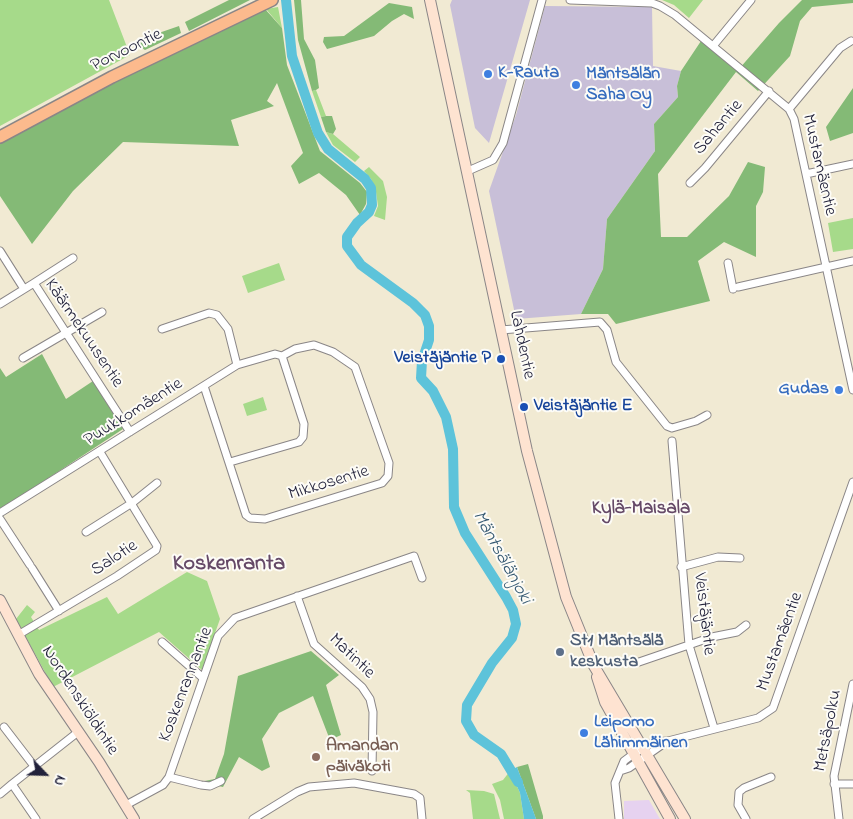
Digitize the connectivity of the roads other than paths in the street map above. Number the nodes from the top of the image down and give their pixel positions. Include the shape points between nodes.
1 (430, 0) edge
2 (434, 0) edge
3 (542, 0) edge
4 (570, 0) edge
5 (751, 0) edge
6 (270, 1) edge
7 (437, 26) junction
8 (851, 41) dead end
9 (713, 46) junction
10 (769, 91) junction
11 (790, 108) junction
12 (0, 137) edge
13 (853, 164) edge
14 (468, 171) junction
15 (806, 174) junction
16 (690, 182) dead end
17 (0, 251) edge
18 (73, 258) dead end
19 (853, 261) edge
20 (728, 263) dead end
21 (826, 267) junction
22 (34, 283) junction
23 (24, 289) junction
24 (0, 304) edge
25 (102, 312) dead end
26 (162, 329) dead end
27 (501, 330) junction
28 (66, 333) junction
29 (23, 358) dead end
30 (283, 359) junction
31 (237, 365) junction
32 (204, 386) junction
33 (853, 388) edge
34 (707, 415) dead end
35 (130, 432) junction
36 (672, 441) dead end
37 (100, 452) junction
38 (230, 462) junction
39 (853, 482) edge
40 (158, 483) dead end
41 (132, 503) junction
42 (0, 513) edge
43 (0, 519) edge
44 (86, 532) dead end
45 (740, 558) dead end
46 (681, 566) junction
47 (422, 578) dead end
48 (298, 596) junction
49 (0, 600) edge
50 (58, 611) junction
51 (746, 625) dead end
52 (18, 635) junction
53 (162, 642) dead end
54 (689, 645) junction
55 (639, 662) dead end
56 (594, 666) junction
57 (203, 678) junction
58 (853, 684) edge
59 (4, 727) dead end
60 (714, 728) junction
61 (78, 732) junction
62 (646, 751) junction
63 (635, 758) junction
64 (34, 766) junction
65 (372, 771) dead end
66 (169, 777) junction
67 (771, 777) dead end
68 (221, 781) dead end
69 (12, 784) junction
70 (834, 784) junction
71 (853, 784) edge
72 (0, 794) edge
73 (126, 805) junction
74 (36, 819) edge
75 (134, 819) edge
76 (253, 819) edge
77 (422, 819) edge
78 (619, 819) edge
79 (670, 819) edge
80 (685, 819) edge
81 (746, 819) edge
82 (839, 819) edge

1 - 7 main road, Lahdentie
2 - 7 main road, Lahdentie
3 - 14 street via 503,143 493,160
4 - 9 street, Mustamäentie via 652,3 673,13
5 - 9 street
6 - 12 main road, Porvoontie via 112,77
7 - 14 main road, Lahdentie
8 - 11 street via 840,48
9 - 10 street, Mustamäentie
10 - 11 street, Mustamäentie
10 - 16 street, Sahantie
11 - 15 street, Mustamäentie
13 - 15 street
14 - 27 main road, Lahdentie
15 - 21 street, Mustamäentie
17 - 23 street
18 - 22 street
19 - 21 street
20 - 21 street via 735,288
21 - 33 street, Mustamäentie
22 - 23 street, Käärmekuusentie
22 - 28 street, Käärmekuusentie
23 - 24 street, Käärmekuusentie
25 - 28 street
26 - 31 street via 210,313 217,315 228,329
27 - 34 street via 600,322 607,330 616,362 667,426 672,428
27 - 56 main road, Lahdentie via 549,537 575,622
28 - 29 street
28 - 35 street, Käärmekuusentie
30 - 31 street, Puukkomäentie via 275,354
30 - 38 street via 304,424 303,437 299,442
30 - 38 street, Mikkosentie via 295,348 314,345 333,352 355,367 389,462 388,476 382,483 258,520 246,515
31 - 32 street, Puukkomäentie
32 - 35 street, Puukkomäentie
32 - 38 street, Mikkosentie
35 - 37 street, Puukkomäentie
36 - 46 street, Veistäjäntie
37 - 41 street, Salotie
37 - 42 street, Puukkomäentie
39 - 60 street, Mustamäentie via 773,708 758,718
40 - 41 street
41 - 44 street
41 - 50 street, Salotie via 157,546 156,550
43 - 50 street
45 - 46 street via 718,557
46 - 54 street, Veistäjäntie
47 - 48 street, Koskenrannantie via 414,556
48 - 57 street, Koskenrannantie via 228,623 218,636
48 - 65 street, Matintie via 314,644 362,687 372,704
49 - 52 main road, Nordenskiöldintie
50 - 52 street, Salotie
51 - 54 street via 737,632
52 - 61 main road, Nordenskiöldintie
53 - 57 street
54 - 55 street
54 - 60 street, Veistäjäntie
56 - 62 main road, Lahdentie
56 - 63 main road, Lahdentie via 605,702
57 - 66 street, Koskenrannantie
58 - 70 street, Metsäpolku via 835,765
59 - 64 street
60 - 62 street, Mustamäentie via 653,742
61 - 64 street
61 - 73 main road, Nordenskiöldintie
62 - 63 street, Mustamäentie
62 - 80 main road, Lahdentie
63 - 78 street, Mustamäentie via 620,771 615,783
63 - 79 main road, Lahdentie
64 - 69 street
66 - 68 street via 210,786
66 - 73 street via 163,785
67 - 81 street via 740,792 738,805
69 - 72 street
69 - 74 street
70 - 71 street
70 - 82 street, Metsäpolku
73 - 75 main road, Nordenskiöldintie
76 - 77 street via 309,787 354,783 414,794 420,798

